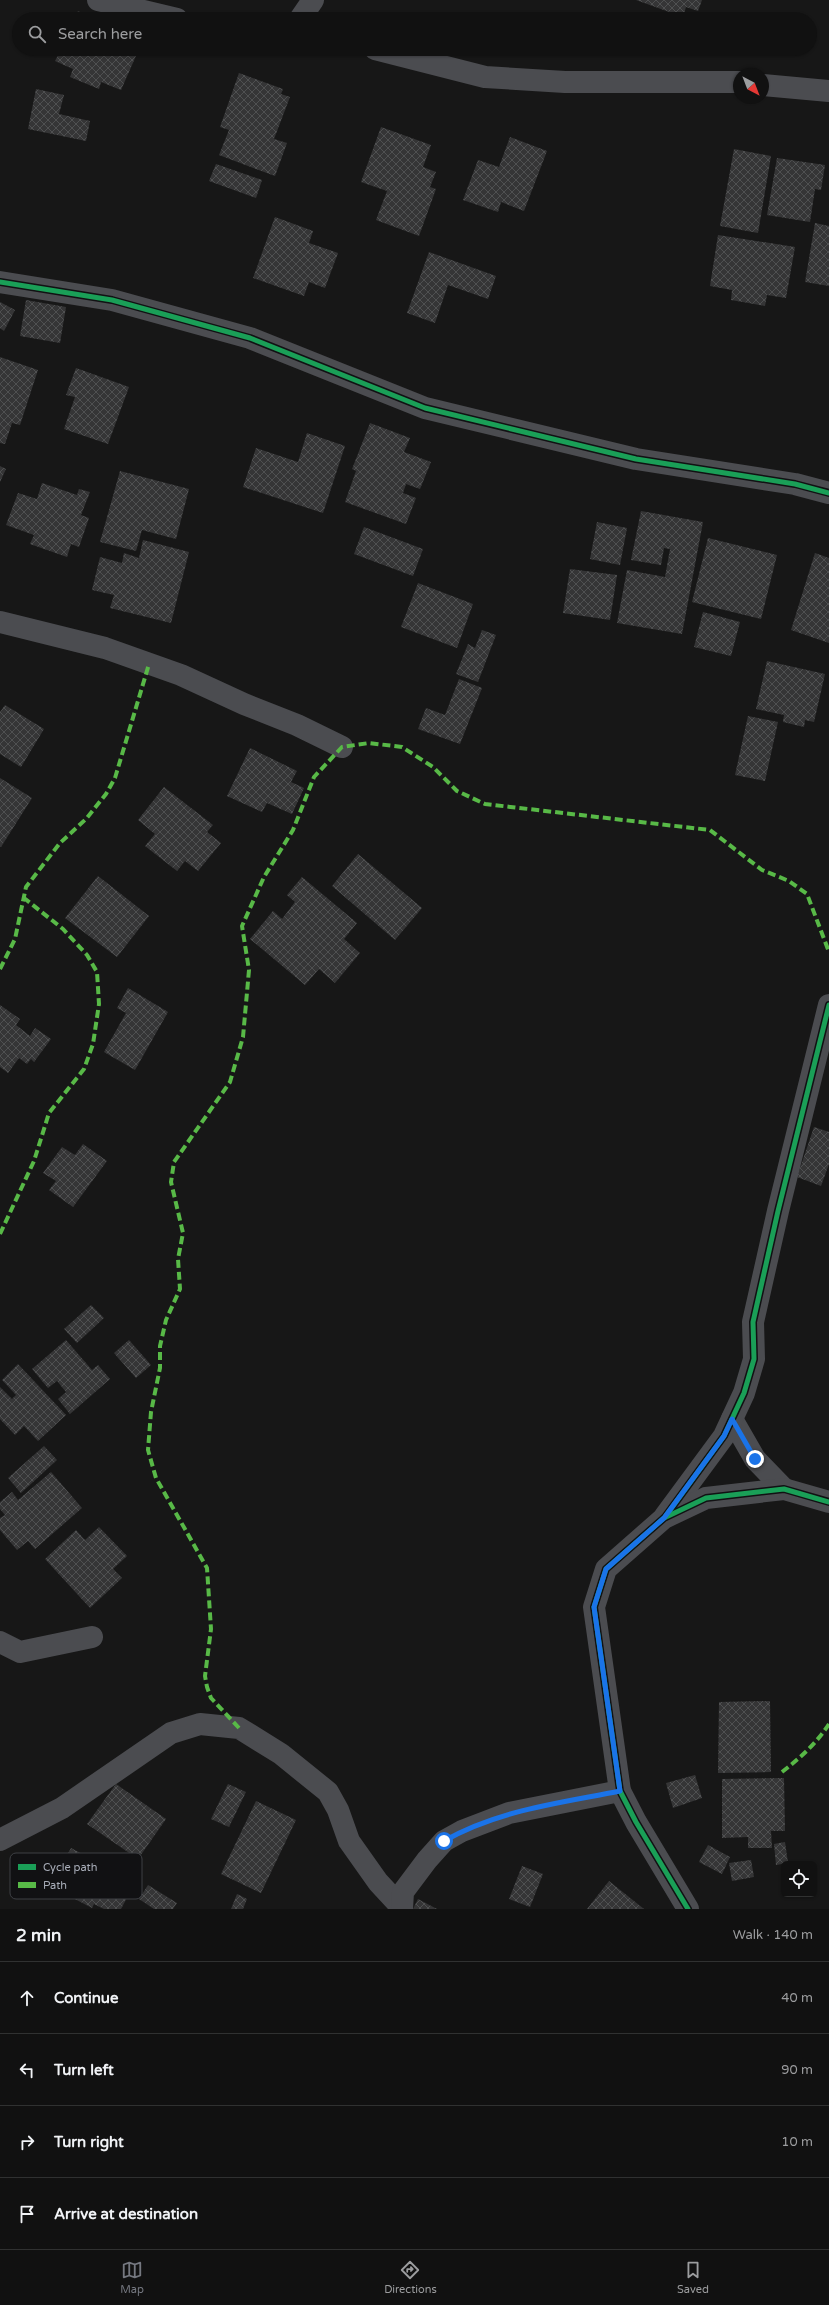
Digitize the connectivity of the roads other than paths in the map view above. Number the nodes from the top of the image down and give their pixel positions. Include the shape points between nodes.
1 (98, 0) edge
2 (313, 0) edge
3 (148, 12) edge
4 (305, 12) edge
5 (402, 56) edge
6 (733, 82) edge
7 (769, 85) edge
8 (829, 90) edge
9 (0, 282) edge
10 (829, 492) edge
11 (0, 622) edge
12 (342, 747) dead end
13 (829, 1005) edge
14 (732, 1419) junction
15 (784, 1489) junction
16 (829, 1502) edge
17 (664, 1518) junction
18 (92, 1637) dead end
19 (0, 1642) edge
20 (620, 1791) junction
21 (0, 1840) edge
22 (402, 1908) edge
23 (688, 1909) edge

1 - 3 street
2 - 4 street
5 - 6 street via 485,77 565,82
7 - 8 street
9 - 10 street via 112,300 250,338 426,408 636,459 795,484
11 - 12 street via 105,648 181,675
13 - 14 street via 753,1322 754,1359 744,1393
14 - 15 street via 755,1459
14 - 17 street via 724,1436
15 - 16 street
15 - 17 street via 706,1498
17 - 20 street via 606,1569 594,1607
18 - 19 street via 20,1652
20 - 22 street via 509,1813 462,1831 444,1841 427,1860 403,1892
20 - 23 street
21 - 22 street via 62,1808 171,1733 200,1724 239,1728 281,1754 328,1792 338,1810 349,1841 378,1882

